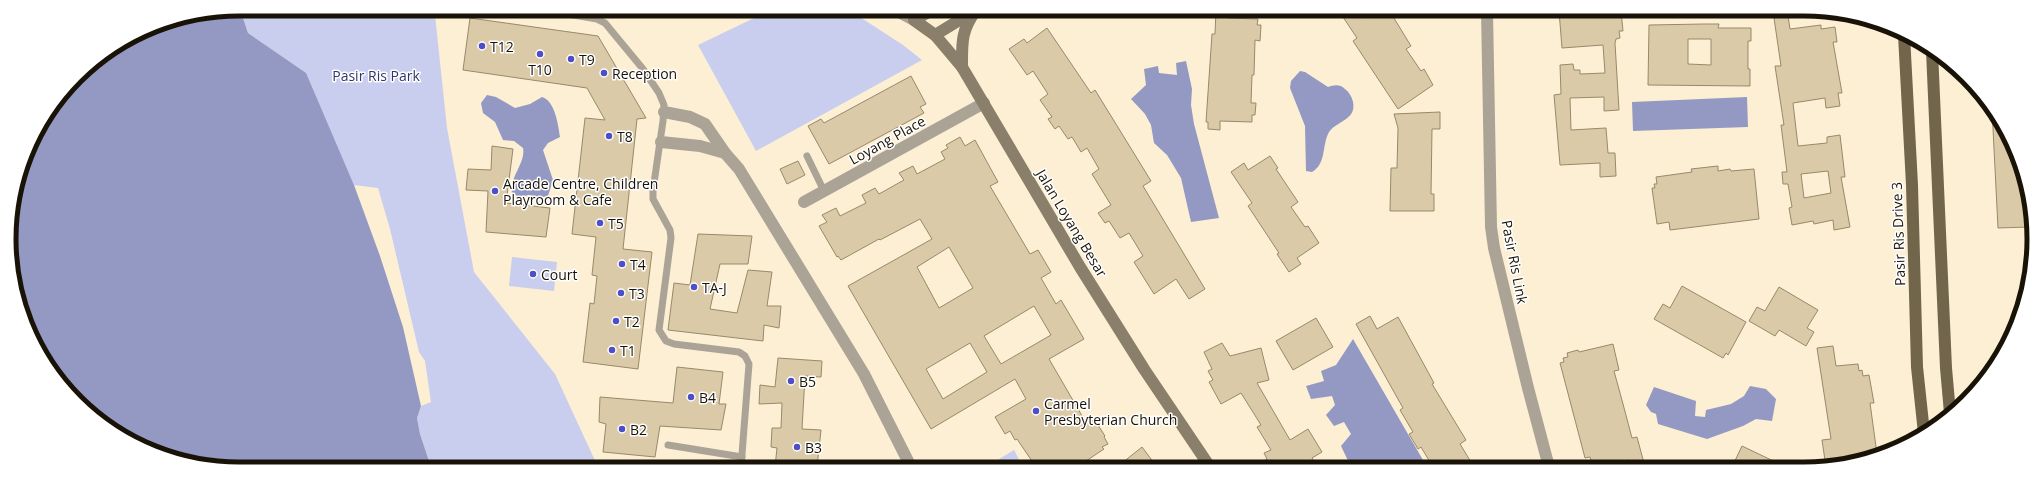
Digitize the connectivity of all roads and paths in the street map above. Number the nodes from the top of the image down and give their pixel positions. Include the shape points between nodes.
1 (576, 16) edge
2 (906, 16) edge
3 (921, 16) edge
4 (966, 16) edge
5 (972, 16) edge
6 (1487, 16) edge
7 (914, 20) junction
8 (935, 35) junction
9 (1904, 40) edge
10 (1932, 57) edge
11 (962, 67) junction
12 (984, 103) junction
13 (664, 112) junction
14 (661, 142) junction
15 (724, 153) junction
16 (807, 156) dead end
17 (824, 191) junction
18 (804, 202) dead end
19 (1950, 408) edge
20 (1923, 427) edge
21 (668, 445) dead end
22 (742, 457) junction
23 (742, 462) edge
24 (908, 462) edge
25 (1207, 462) edge
26 (1548, 462) edge

1 - 13 lane via 605,23 659,93
2 - 7 street, Jalan Loyang Besar
3 - 7 street
4 - 8 street
5 - 11 street via 966,24 963,39
6 - 26 street, Pasir Ris Link via 1491,227 1494,248
7 - 8 street, Jalan Loyang Besar
8 - 11 street, Jalan Loyang Besar
9 - 20 main road, Pasir Ris Drive 3 via 1912,185 1917,367
10 - 19 main road
11 - 12 street, Jalan Loyang Besar
12 - 17 street, Loyang Place
12 - 25 street, Jalan Loyang Besar via 1080,267
13 - 14 lane
13 - 15 street via 690,117 705,124
14 - 15 street via 700,146
14 - 22 lane via 653,199 670,230 671,238 659,330 666,341 674,344 739,352 745,356 749,364
15 - 24 street via 739,169 864,374
16 - 17 lane
17 - 18 street, Loyang Place
21 - 22 lane
22 - 23 lane

